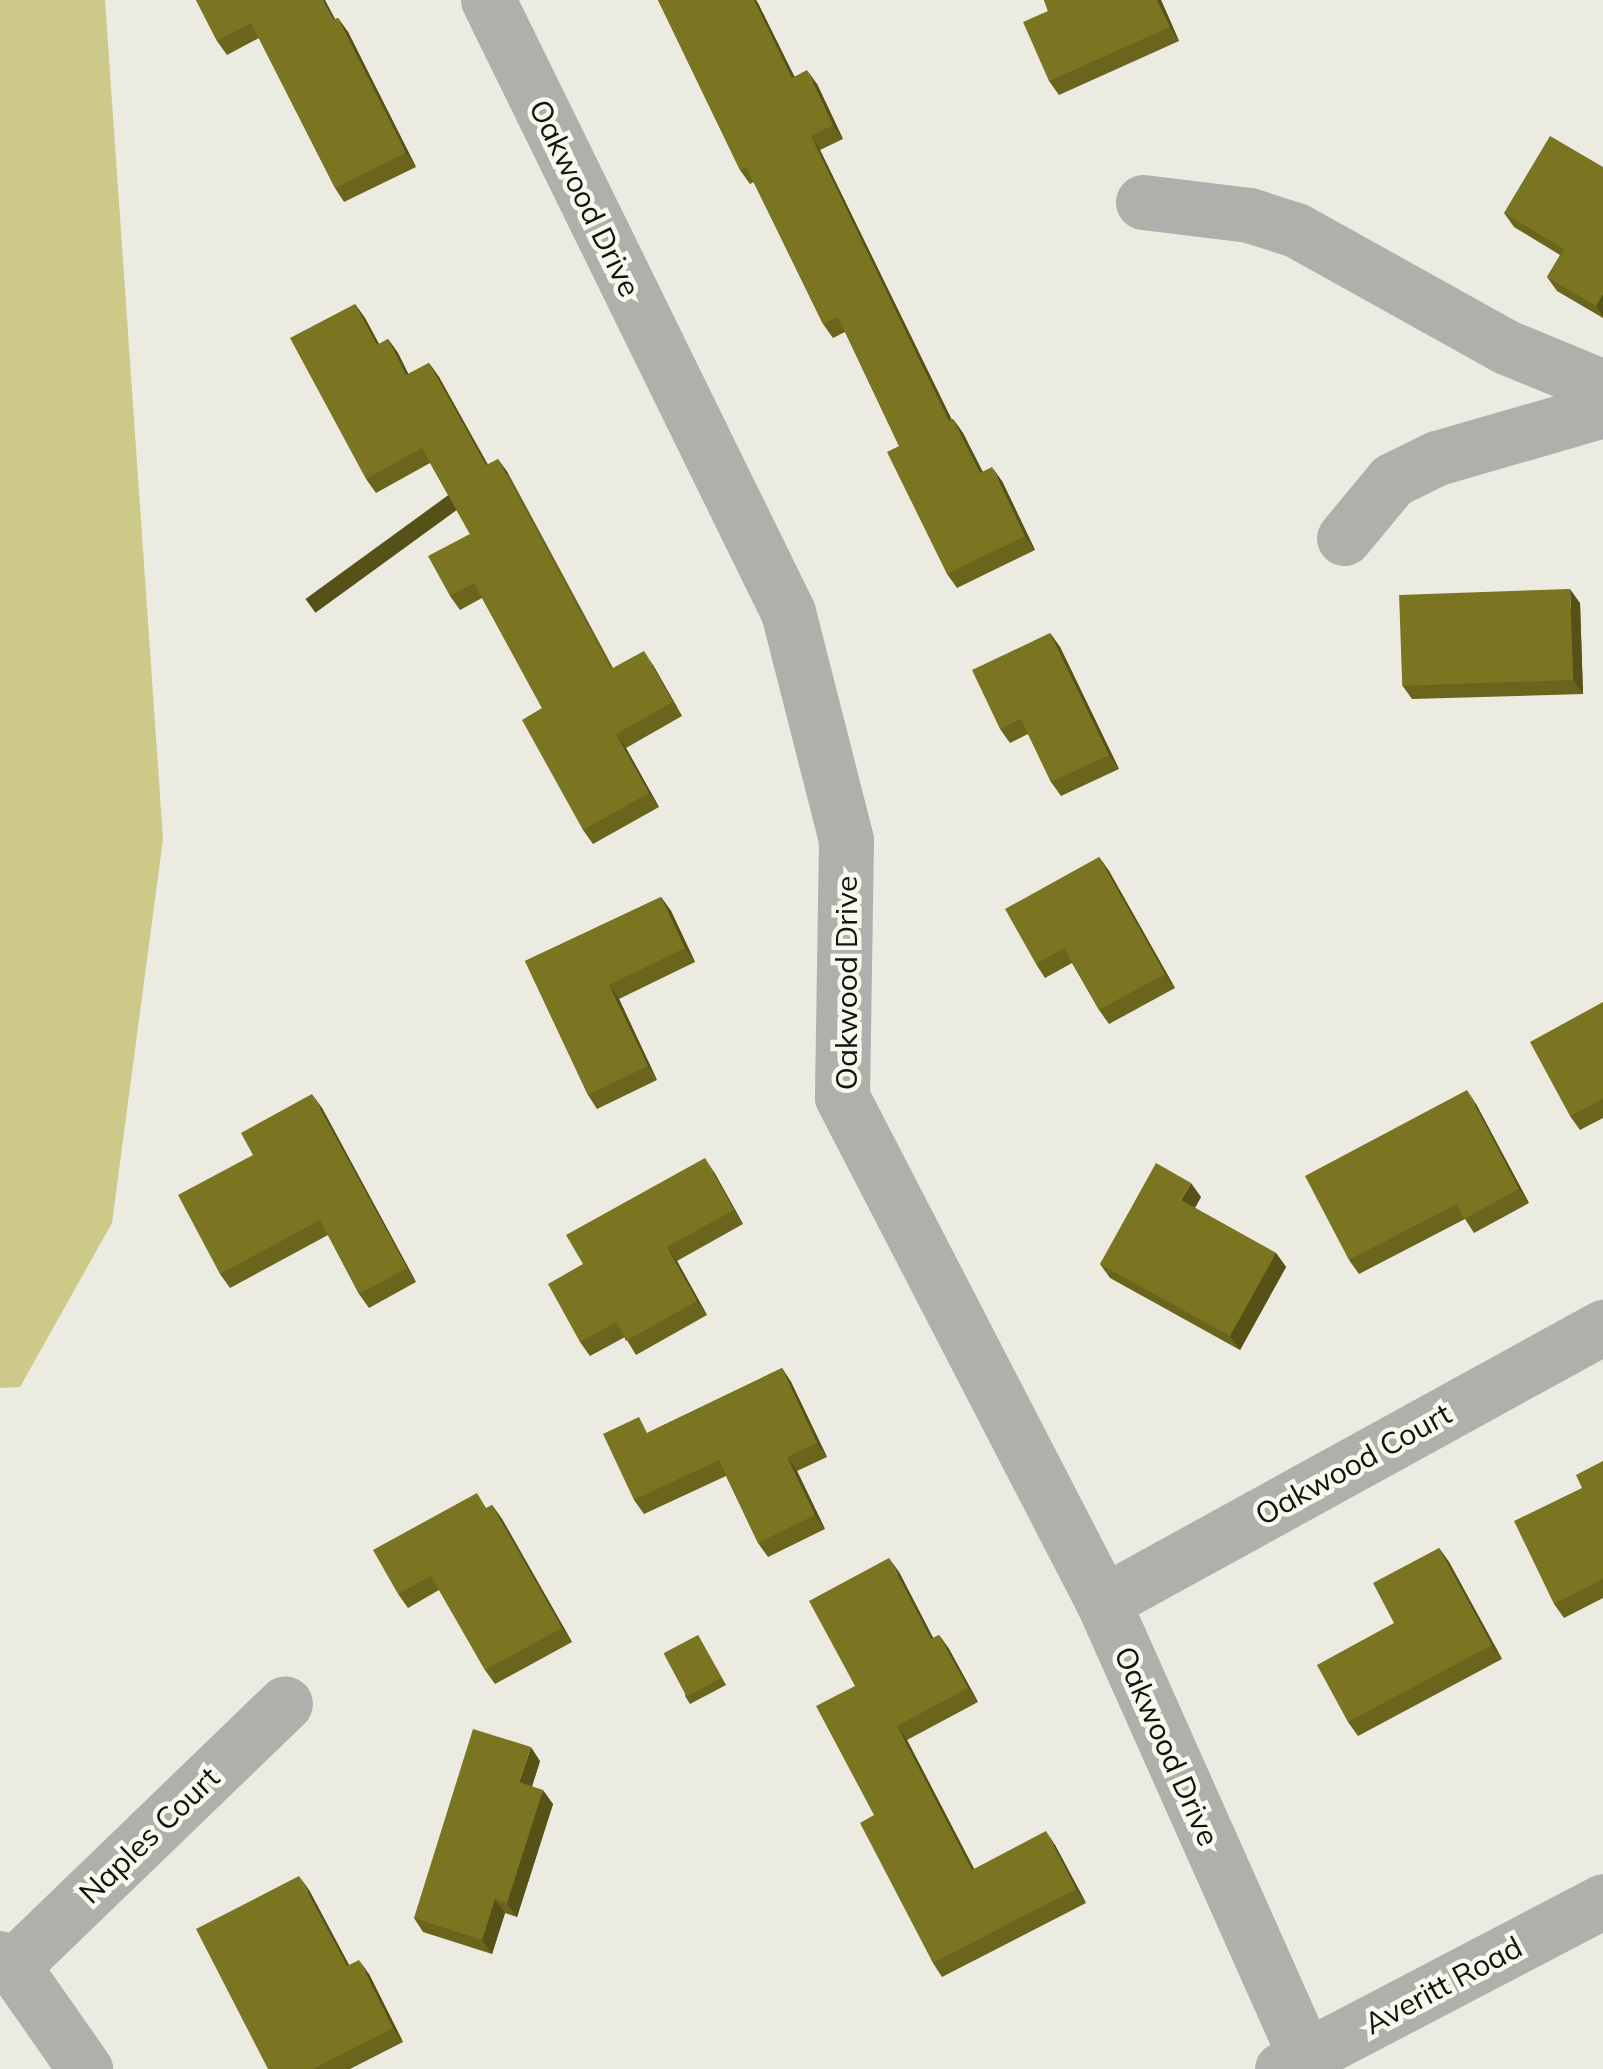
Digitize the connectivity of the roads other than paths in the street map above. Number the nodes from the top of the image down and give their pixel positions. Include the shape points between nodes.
1 (488, 0) edge
2 (1143, 202) dead end
3 (1603, 388) edge
4 (1603, 410) edge
5 (1344, 538) dead end
6 (1603, 1327) edge
7 (1102, 1602) junction
8 (285, 1703) dead end
9 (1603, 1901) edge
10 (6, 1962) edge
11 (1294, 2063) edge
12 (84, 2069) edge

1 - 7 street, Oakwood Drive via 788,612 846,840 842,1097
2 - 3 street via 1249,215 1296,230 1504,346
4 - 5 street via 1407,472 1392,480
6 - 7 street, Oakwood Court
7 - 11 street, Oakwood Drive
8 - 10 street, Naples Court
9 - 11 street, Averitt Road
10 - 12 street

